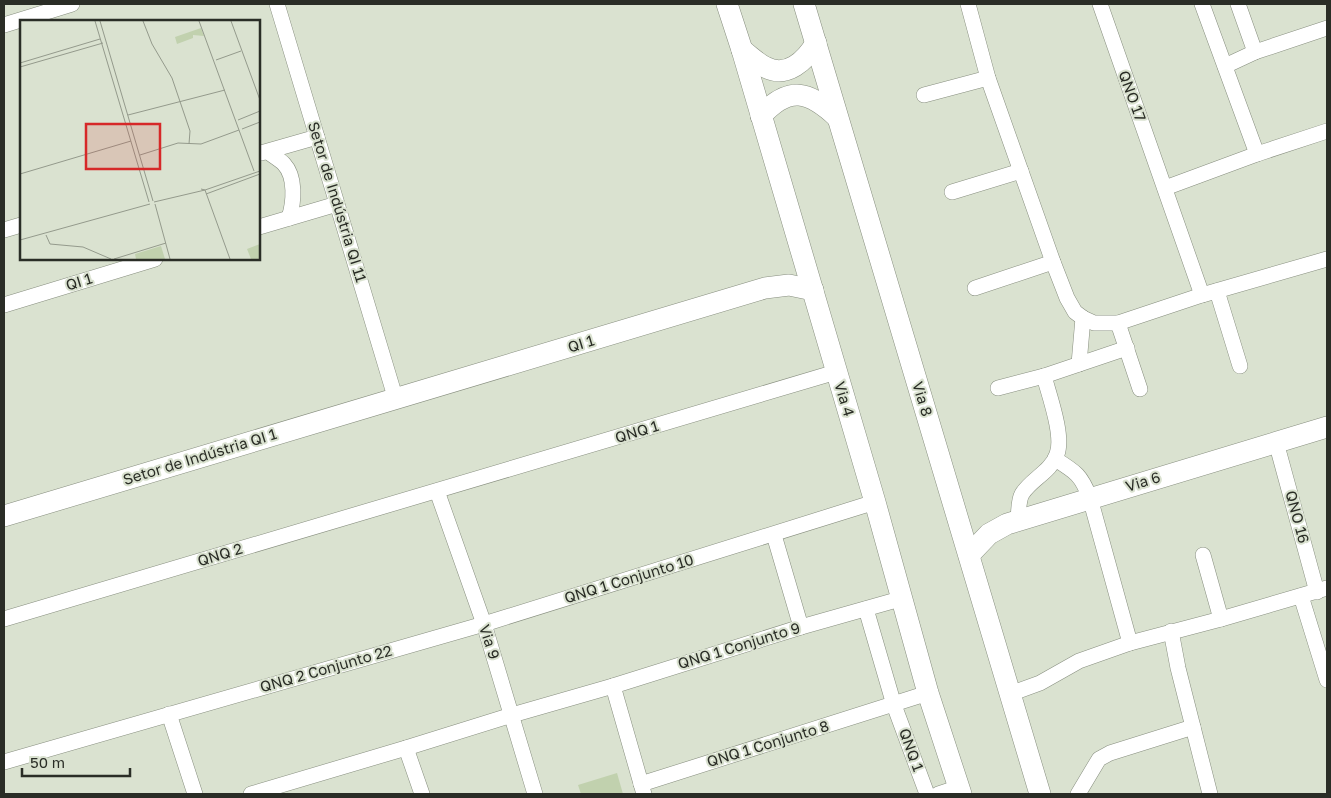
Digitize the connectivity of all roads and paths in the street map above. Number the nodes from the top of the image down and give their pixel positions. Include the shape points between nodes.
1 (72, 4) edge
2 (277, 4) edge
3 (727, 4) edge
4 (804, 4) edge
5 (968, 4) edge
6 (1100, 4) edge
7 (1202, 4) edge
8 (1238, 4) edge
9 (20, 20) edge
10 (20, 20) edge
11 (4, 25) edge
12 (1327, 28) edge
13 (816, 43) junction
14 (742, 50) junction
15 (1255, 52) junction
16 (1225, 66) junction
17 (988, 78) junction
18 (924, 96) dead end
19 (761, 116) junction
20 (837, 116) junction
21 (1327, 131) edge
22 (317, 137) junction
23 (263, 153) edge
24 (1258, 154) junction
25 (1021, 171) junction
26 (1165, 188) junction
27 (952, 192) dead end
28 (337, 204) junction
29 (289, 218) junction
30 (20, 225) edge
31 (260, 227) edge
32 (4, 230) edge
33 (802, 256) junction
34 (152, 260) edge
35 (1053, 262) junction
36 (1326, 264) edge
37 (765, 288) junction
38 (975, 288) dead end
39 (813, 290) junction
40 (1217, 291) junction
41 (1202, 295) junction
42 (4, 305) edge
43 (1083, 318) junction
44 (1118, 323) junction
45 (1127, 348) junction
46 (1079, 364) junction
47 (1240, 366) dead end
48 (836, 372) junction
49 (1044, 376) junction
50 (998, 388) dead end
51 (1140, 389) dead end
52 (396, 400) junction
53 (1327, 427) edge
54 (1276, 442) junction
55 (1055, 459) junction
56 (437, 491) junction
57 (1090, 498) junction
58 (875, 502) junction
59 (4, 516) edge
60 (957, 517) junction
61 (1012, 522) junction
62 (774, 535) junction
63 (969, 555) junction
64 (1203, 555) dead end
65 (1322, 590) edge
66 (1301, 596) junction
67 (900, 599) junction
68 (866, 609) junction
69 (4, 619) edge
70 (1222, 619) junction
71 (484, 624) junction
72 (801, 627) junction
73 (1171, 631) junction
74 (1130, 643) junction
75 (1327, 680) edge
76 (613, 686) junction
77 (928, 693) junction
78 (1010, 694) junction
79 (894, 705) junction
80 (169, 714) junction
81 (512, 715) junction
82 (1193, 727) junction
83 (406, 748) junction
84 (4, 762) edge
85 (643, 789) edge
86 (960, 790) edge
87 (195, 794) edge
88 (251, 794) edge
89 (422, 794) edge
90 (535, 794) edge
91 (927, 794) edge
92 (938, 794) edge
93 (1040, 794) edge
94 (1078, 794) edge
95 (1210, 794) edge

1 - 10 street
2 - 22 street, Setor de Indústria QI 11
3 - 14 main road, Via 4
4 - 13 main road, Via 8
5 - 17 street
6 - 26 street, QNO 17
7 - 16 street
8 - 15 street
9 - 11 street
12 - 15 street
13 - 14 main road via 801,64 788,70 766,68
13 - 20 main road, Via 8
14 - 19 main road, Via 4
15 - 16 street
16 - 24 street
17 - 18 street
17 - 25 street
19 - 20 main road via 772,103 797,94 814,98
19 - 33 main road, Via 4
20 - 60 main road, Via 8
21 - 24 street
22 - 23 street
22 - 28 street, Setor de Indústria QI 11
23 - 29 street via 285,166 290,175 293,206
24 - 26 street
25 - 27 street
25 - 35 street
26 - 41 street, QNO 17
28 - 29 street
28 - 52 street, Setor de Indústria QI 11
29 - 31 street
30 - 32 street
33 - 37 main road, QI 1 via 786,274
33 - 39 main road, Via 4
34 - 42 street, QI 1
35 - 38 street
35 - 43 street via 1067,298
36 - 40 street
37 - 39 main road, QI 1 via 789,285
37 - 52 main road, QI 1
39 - 48 main road, Via 4
40 - 41 street
40 - 47 street
41 - 44 street
43 - 44 street via 1094,323
43 - 46 street
44 - 45 street
45 - 46 street
45 - 51 street
46 - 49 street
48 - 56 street, QNQ 1
48 - 58 main road, Via 4
49 - 50 street
49 - 55 street via 1060,438
52 - 59 main road, Setor de Indústria QI 1
53 - 54 main road, Via 6
54 - 57 main road, Via 6
54 - 65 street, QNO 16
55 - 57 street via 1084,482
55 - 61 street via 1022,494
56 - 69 street, QNQ 2
56 - 71 street, Via 9
57 - 61 main road, Via 6
57 - 74 street
58 - 62 street
58 - 67 main road, Via 4
60 - 61 main road via 972,523
60 - 63 main road, Via 8
61 - 63 main road, Via 6 via 989,534
62 - 71 street, QNQ 1 Conjunto 10
62 - 72 street
63 - 78 main road, Via 8
64 - 70 street
65 - 66 street, QNO 16
66 - 70 street, QNO 16
66 - 75 street
67 - 68 street
67 - 77 main road, Via 4
68 - 72 street, QNQ 1 Conjunto 9
68 - 79 street, QNQ 1
70 - 73 street, QNO 16
71 - 80 street, QNQ 2 Conjunto 22
71 - 81 street, Via 9
72 - 76 street, QNQ 1 Conjunto 9
73 - 74 street, QNO 16
73 - 82 street
74 - 78 street, QNO 16 via 1080,661 1040,683
76 - 81 street
76 - 85 street
77 - 79 street
77 - 86 main road, Via 4
78 - 93 main road, Via 8
79 - 85 street, QNQ 1 Conjunto 8
79 - 91 street, QNQ 1
80 - 84 street, QNQ 2 Conjunto 22
80 - 87 street
81 - 83 street
81 - 90 street, Via 9
82 - 94 street via 1098,759
82 - 95 street
83 - 88 street
83 - 89 street
86 - 92 street

